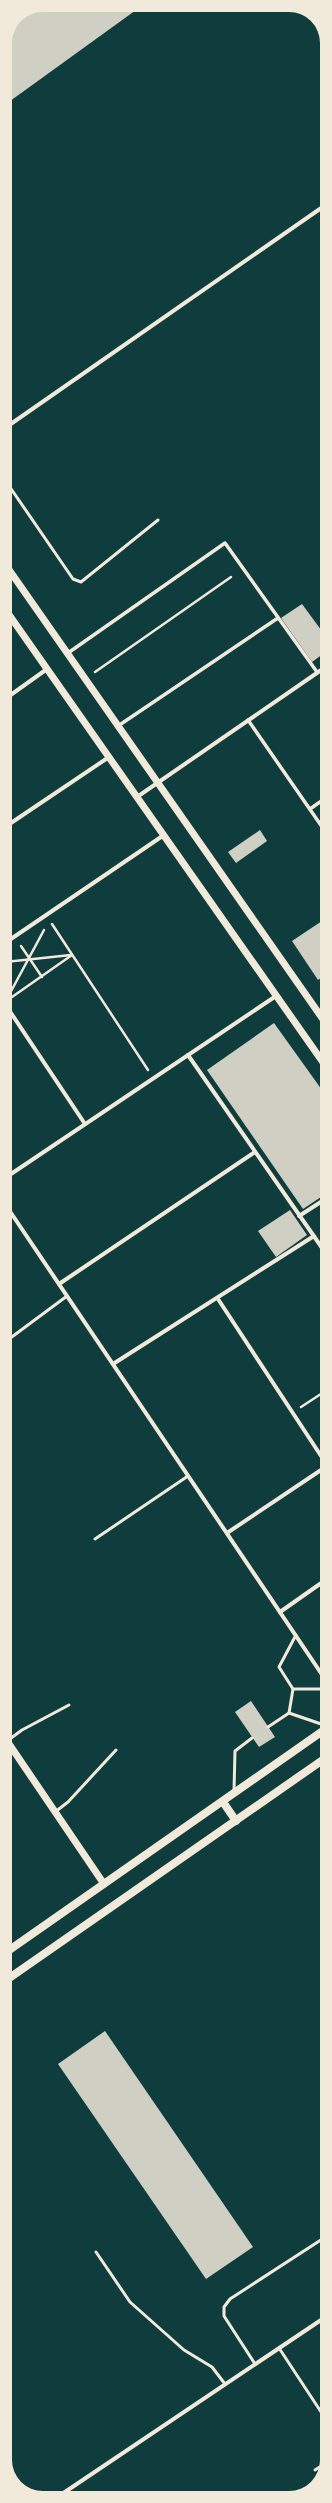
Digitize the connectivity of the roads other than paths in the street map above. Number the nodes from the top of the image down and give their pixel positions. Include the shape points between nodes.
1 (320, 209) edge
2 (12, 423) edge
3 (12, 490) edge
4 (158, 520) dead end
5 (12, 574) edge
6 (278, 618) junction
7 (12, 619) edge
8 (67, 653) junction
9 (47, 669) junction
10 (320, 670) edge
11 (317, 672) junction
12 (12, 694) edge
13 (248, 720) junction
14 (118, 726) junction
15 (109, 757) junction
16 (158, 783) junction
17 (137, 798) junction
18 (320, 803) edge
19 (310, 809) junction
20 (12, 822) edge
21 (320, 824) edge
22 (164, 835) junction
23 (12, 938) edge
24 (276, 996) junction
25 (12, 1014) edge
26 (320, 1015) edge
27 (188, 1055) junction
28 (320, 1056) edge
29 (85, 1124) junction
30 (255, 1152) junction
31 (12, 1173) edge
32 (320, 1202) edge
33 (12, 1214) edge
34 (299, 1216) junction
35 (314, 1236) junction
36 (320, 1245) edge
37 (59, 1284) junction
38 (67, 1296) junction
39 (218, 1299) junction
40 (12, 1337) edge
41 (113, 1364) junction
42 (320, 1455) edge
43 (320, 1470) edge
44 (188, 1476) junction
45 (227, 1533) junction
46 (95, 1539) dead end
47 (320, 1584) edge
48 (280, 1612) junction
49 (296, 1635) junction
50 (320, 1671) edge
51 (293, 1689) junction
52 (320, 1689) edge
53 (69, 1705) dead end
54 (289, 1713) junction
55 (320, 1724) edge
56 (268, 1727) dead end
57 (320, 1732) edge
58 (12, 1736) edge
59 (252, 1738) dead end
60 (12, 1748) edge
61 (116, 1750) dead end
62 (320, 1762) edge
63 (234, 1794) junction
64 (222, 1802) junction
65 (55, 1812) junction
66 (236, 1821) junction
67 (104, 1884) junction
68 (12, 1948) edge
69 (12, 1976) edge
70 (320, 2241) edge
71 (96, 2252) dead end
72 (320, 2321) edge
73 (279, 2348) junction
74 (255, 2364) junction
75 (225, 2384) junction
76 (320, 2410) edge
77 (319, 2468) edge
78 (315, 2470) dead end
79 (66, 2491) edge

1 - 2 street
3 - 4 lane via 72,579 76,581 82,582
5 - 8 street
6 - 8 street via 226,543
6 - 11 street
6 - 14 street
7 - 9 street
8 - 14 street
9 - 12 street
9 - 15 street
10 - 11 street
11 - 13 street
13 - 16 street
13 - 19 street
14 - 16 street
15 - 17 street
15 - 20 street
16 - 17 street
16 - 26 street
17 - 22 street
18 - 19 street
19 - 21 street
22 - 23 street
22 - 24 street
24 - 27 street
24 - 28 street
25 - 29 street
27 - 29 street
27 - 30 street
29 - 31 street
30 - 34 street
30 - 37 street
32 - 34 street
33 - 37 street
34 - 35 street
35 - 36 street
35 - 39 street
37 - 38 street
38 - 40 lane
38 - 41 street
39 - 41 street
39 - 42 street
41 - 44 street
43 - 45 street
44 - 45 street
44 - 46 lane
45 - 48 street
47 - 48 street
48 - 49 street
49 - 50 street
49 - 51 lane via 279,1668
51 - 52 lane
51 - 54 lane
53 - 58 lane
54 - 55 lane
54 - 56 lane
57 - 63 main road
59 - 63 lane via 235,1751
60 - 65 street
61 - 65 lane via 68,1802
62 - 66 main road
63 - 64 main road
64 - 66 main road
64 - 67 main road
65 - 67 street
66 - 69 main road
67 - 68 main road
70 - 74 lane via 230,2299 224,2307 224,2316
71 - 75 lane via 130,2302 184,2350 212,2367
72 - 73 street
73 - 74 street
73 - 76 lane
74 - 75 street
75 - 79 street
77 - 78 lane

